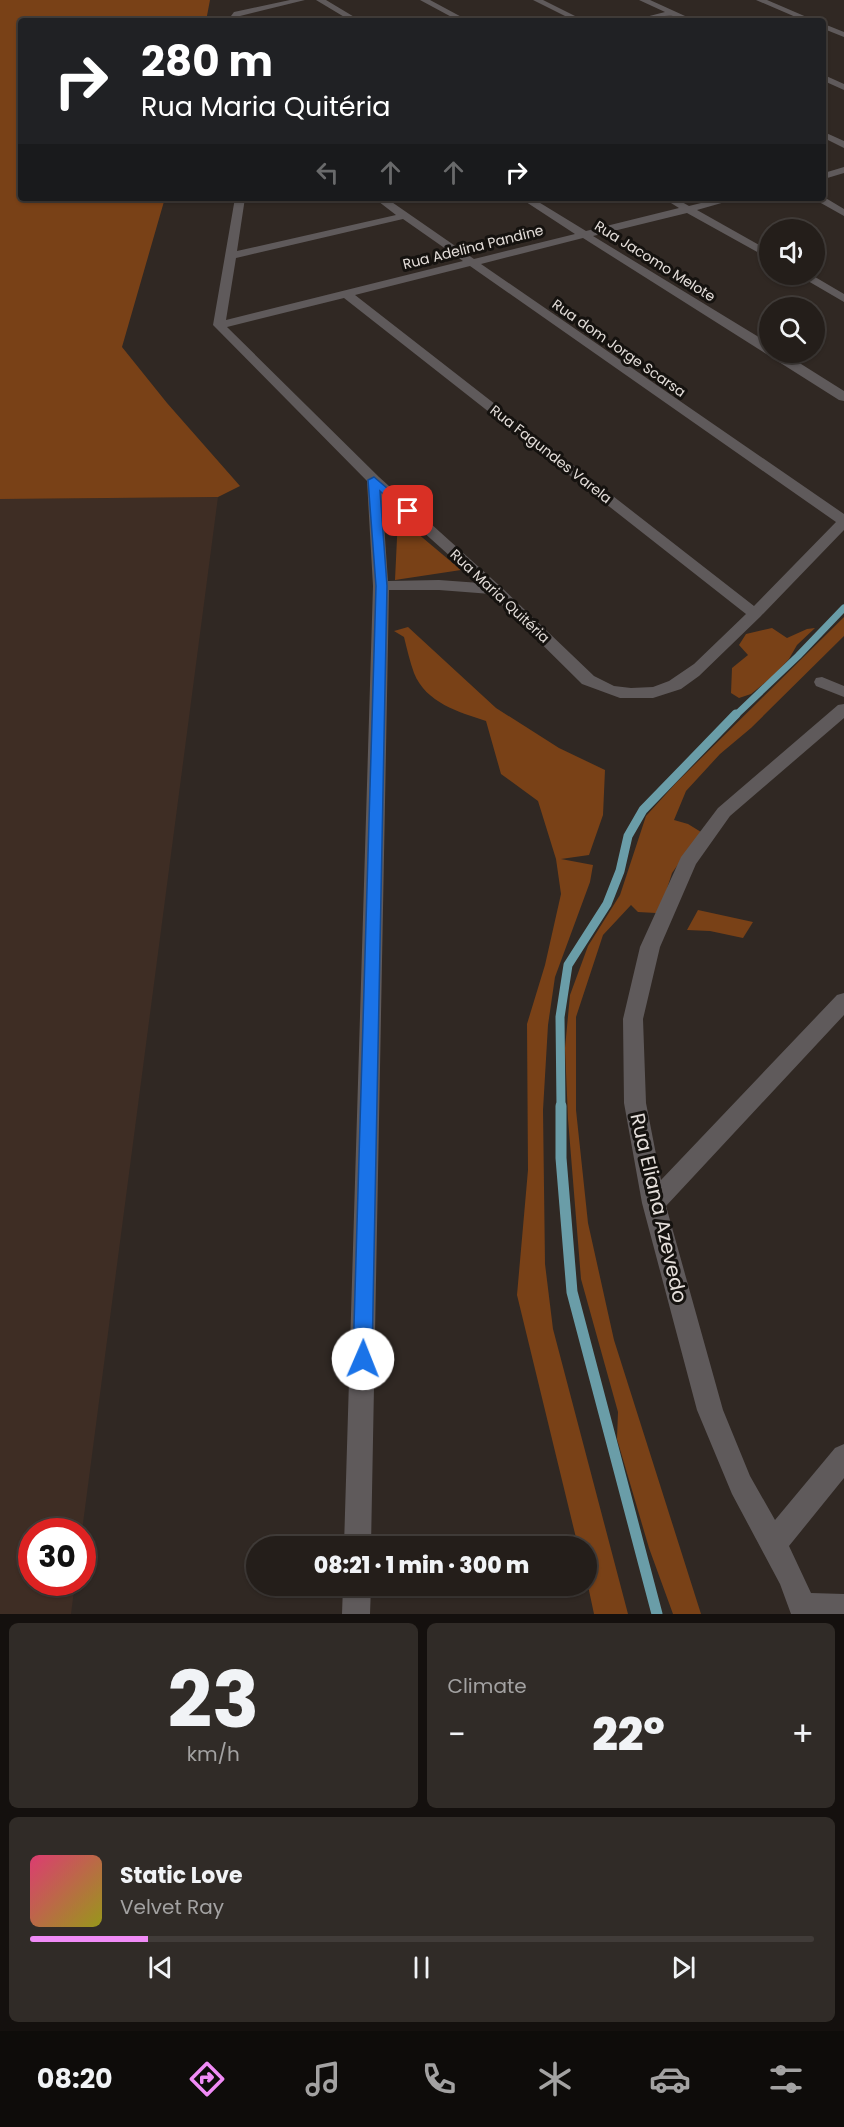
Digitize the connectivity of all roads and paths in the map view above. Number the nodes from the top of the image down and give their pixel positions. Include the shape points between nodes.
1 (301, 0) edge
2 (320, 0) edge
3 (424, 0) edge
4 (537, 0) edge
5 (643, 0) edge
6 (760, 0) edge
7 (673, 13) junction
8 (238, 18) edge
9 (352, 18) edge
10 (459, 18) edge
11 (575, 18) edge
12 (649, 18) edge
13 (685, 18) edge
14 (805, 18) edge
15 (826, 28) edge
16 (844, 35) edge
17 (826, 79) edge
18 (844, 87) edge
19 (826, 136) edge
20 (844, 145) edge
21 (844, 170) edge
22 (826, 175) edge
23 (239, 201) edge
24 (383, 201) edge
25 (530, 201) edge
26 (673, 201) edge
27 (721, 201) edge
28 (822, 201) edge
29 (688, 209) junction
30 (844, 213) edge
31 (404, 216) junction
32 (585, 235) junction
33 (759, 250) edge
34 (230, 256) junction
35 (470, 263) junction
36 (820, 285) edge
37 (347, 294) junction
38 (844, 299) edge
39 (219, 326) junction
40 (759, 344) edge
41 (790, 363) edge
42 (844, 397) edge
43 (374, 480) junction
44 (844, 522) edge
45 (381, 586) junction
46 (496, 590) junction
47 (755, 614) junction
48 (822, 682) dead end
49 (844, 692) edge
50 (844, 709) edge
51 (844, 1001) edge
52 (654, 1203) junction
53 (844, 1457) edge
54 (358, 1536) edge
55 (774, 1543) junction
56 (357, 1596) edge
57 (844, 1608) edge
58 (804, 1611) edge
59 (356, 1614) edge

1 - 8 street via 237,14
2 - 9 street
3 - 10 street
4 - 11 street
5 - 7 street
6 - 14 street
7 - 12 street
7 - 13 street
15 - 16 street
17 - 18 street
19 - 20 street
21 - 22 street
23 - 34 street
24 - 31 street, Rua dom Jorge Scarsa
25 - 32 street, Rua Jacomo Melote
26 - 29 street
27 - 29 street, Rua Adelina Pandine
28 - 30 street
29 - 32 street, Rua Adelina Pandine
29 - 33 street
31 - 34 street
31 - 35 street, Rua dom Jorge Scarsa
32 - 35 street, Rua Adelina Pandine
32 - 40 street, Rua Jacomo Melote
34 - 39 street
35 - 37 street, Rua Adelina Pandine
35 - 44 street, Rua dom Jorge Scarsa
36 - 38 street
37 - 39 street, Rua Adelina Pandine
37 - 47 street, Rua Fagundes Varela
39 - 43 street, Rua Maria Quitéria
41 - 42 street, Rua Jacomo Melote
43 - 45 street
43 - 46 street, Rua Maria Quitéria
44 - 47 street, Rua Maria Quitéria
45 - 46 street via 428,583
45 - 54 street
46 - 47 street, Rua Maria Quitéria via 588,680 605,690 629,694 654,692 676,684
48 - 49 street
50 - 52 street, Rua Eliana Azevedo via 724,812 688,862 650,947 633,1019 635,1103
51 - 52 street
52 - 55 street, Rua Eliana Azevedo via 710,1410 741,1485
53 - 55 street
55 - 58 street, Rua Eliana Azevedo
56 - 59 street
57 - 58 street

